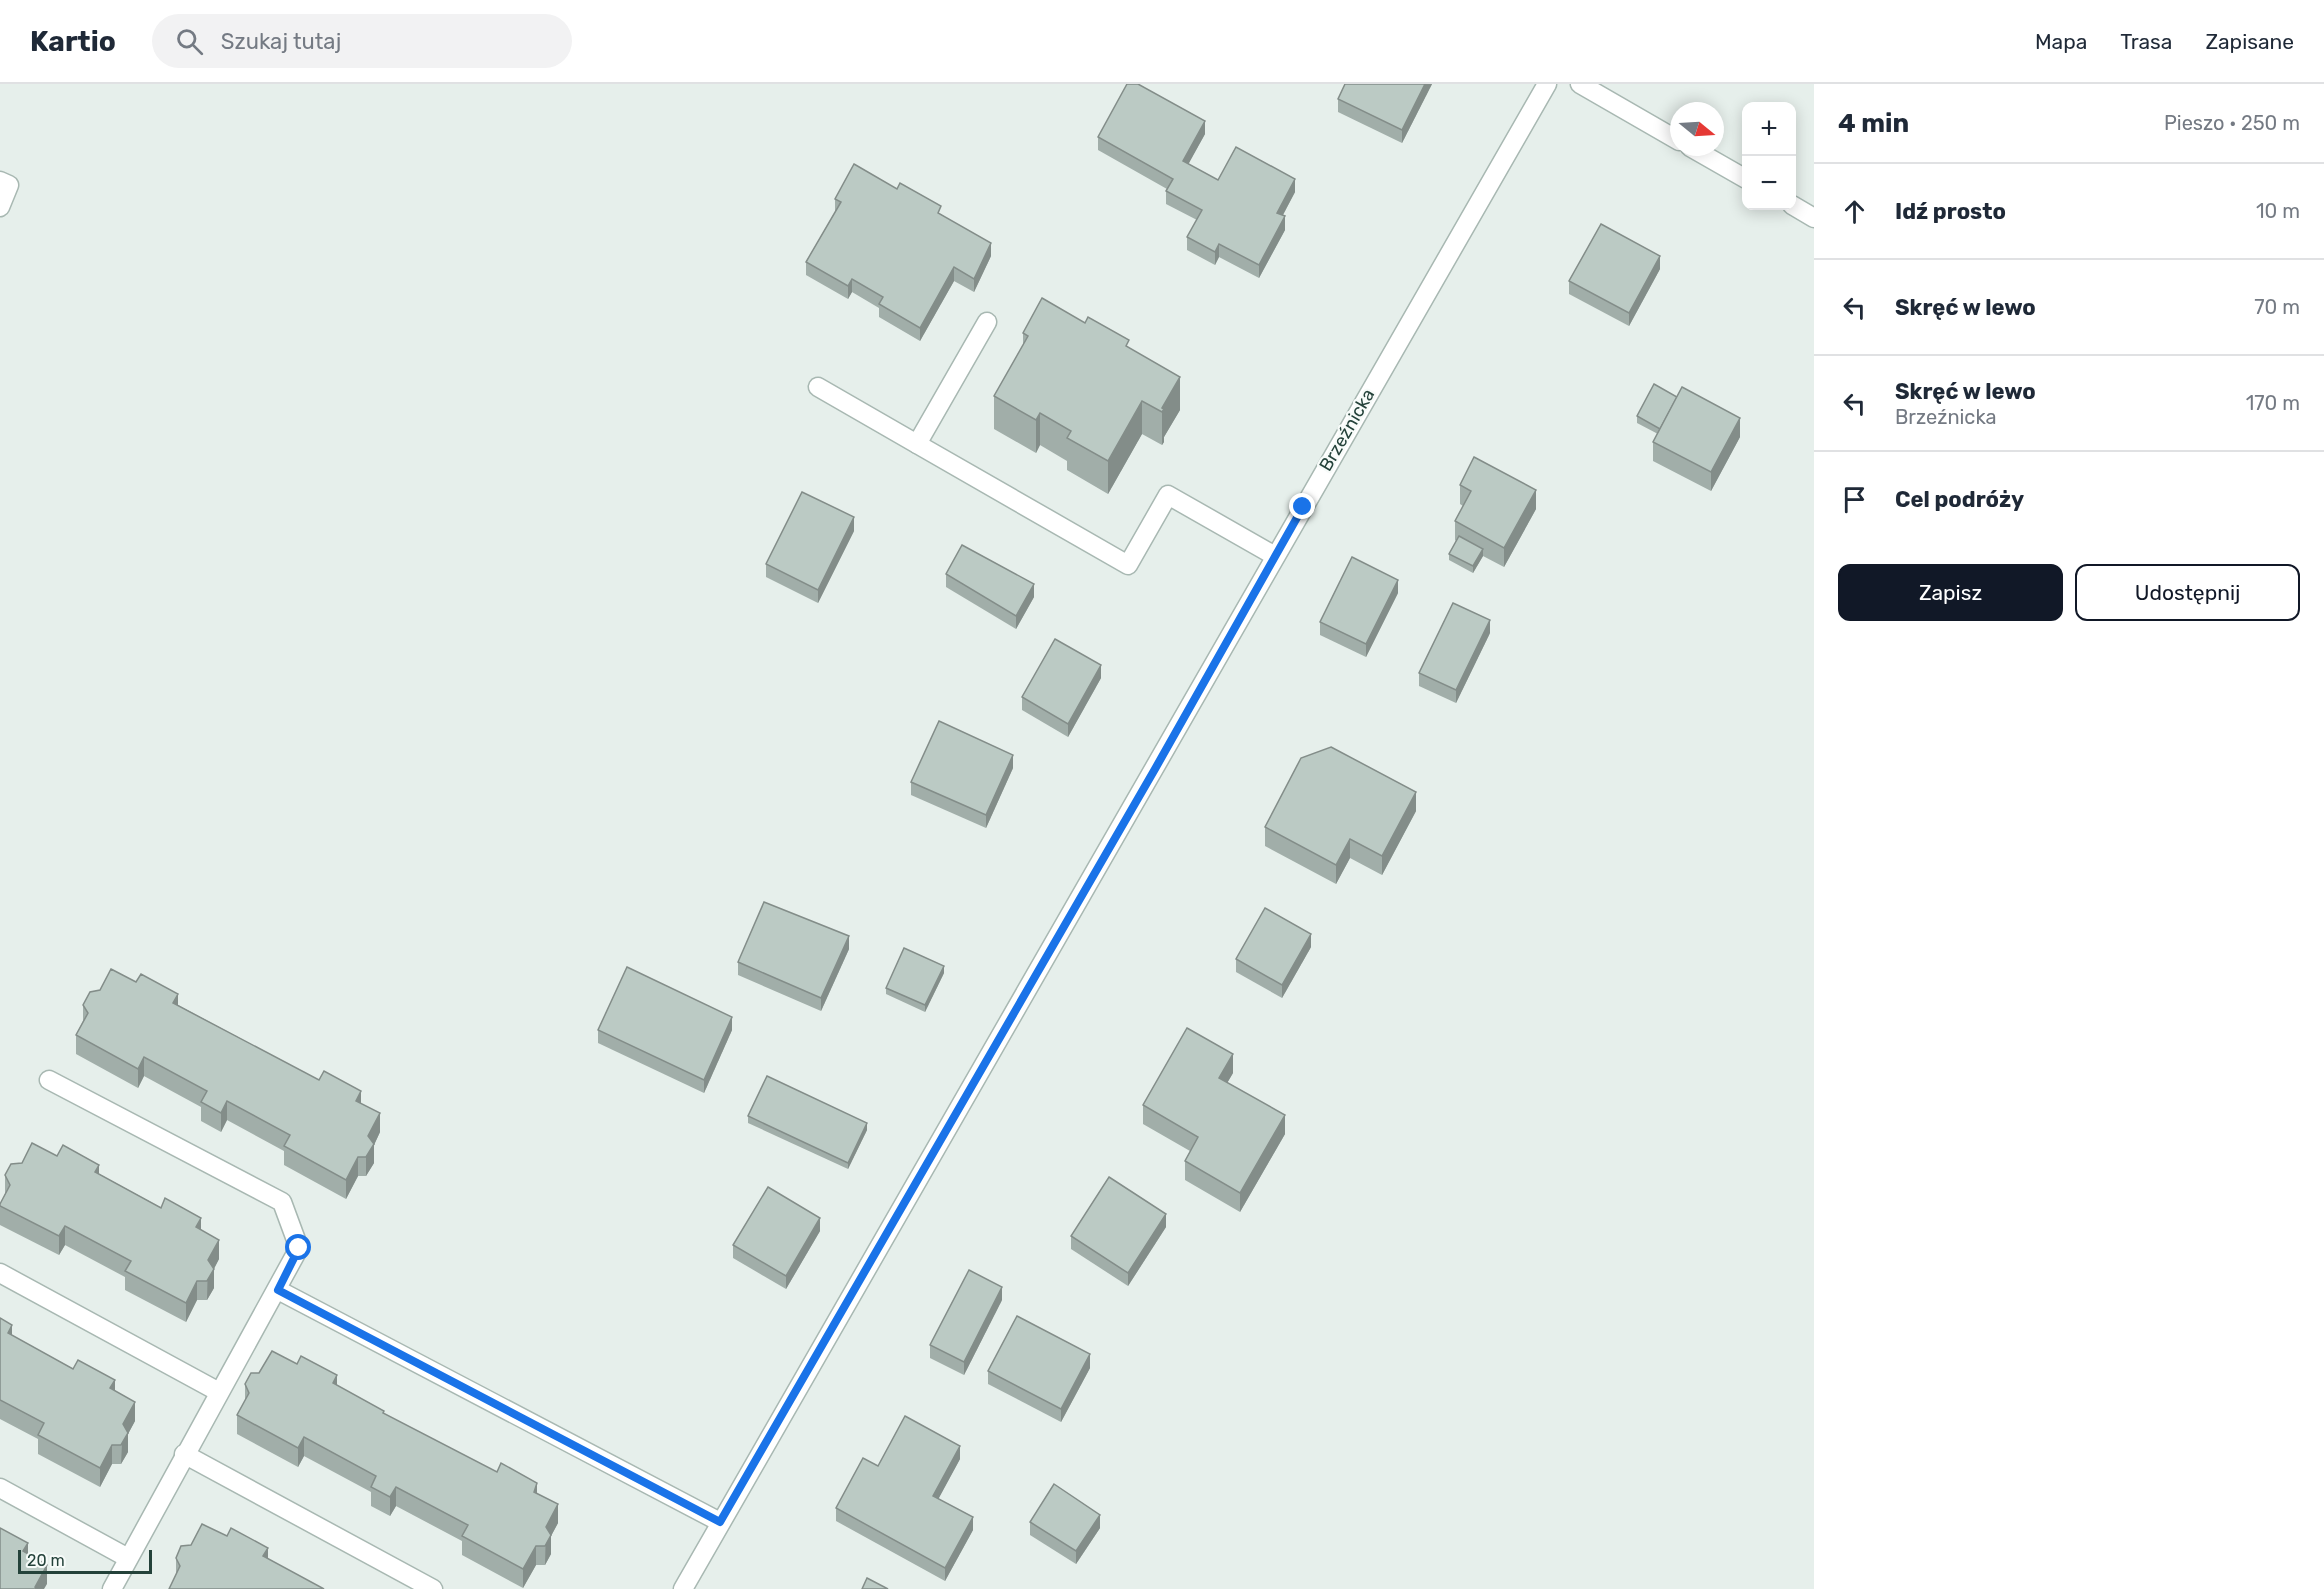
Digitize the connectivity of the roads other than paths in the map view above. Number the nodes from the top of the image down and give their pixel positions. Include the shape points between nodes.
1 (1547, 84) edge
2 (1580, 84) edge
3 (1670, 136) edge
4 (1706, 156) edge
5 (1742, 177) edge
6 (0, 181) edge
7 (0, 207) edge
8 (1796, 208) edge
9 (1814, 218) edge
10 (987, 322) dead end
11 (818, 387) dead end
12 (917, 444) junction
13 (1275, 556) junction
14 (50, 1080) dead end
15 (0, 1274) edge
16 (278, 1290) junction
17 (219, 1392) junction
18 (184, 1454) junction
19 (0, 1488) edge
20 (720, 1522) junction
21 (128, 1558) junction
22 (112, 1589) edge
23 (433, 1589) edge
24 (683, 1589) edge

1 - 13 street, Brzeźnicka
2 - 3 street
4 - 5 street
6 - 7 street via 9,185
8 - 9 street
10 - 12 street
11 - 12 street
12 - 13 street via 1128,565 1168,495
13 - 20 street, Brzeźnicka
14 - 16 street via 282,1202 299,1248
15 - 17 street
16 - 17 street
16 - 20 street
17 - 18 street
18 - 21 street
18 - 23 street
19 - 21 street
20 - 24 street, Brzeźnicka
21 - 22 street

